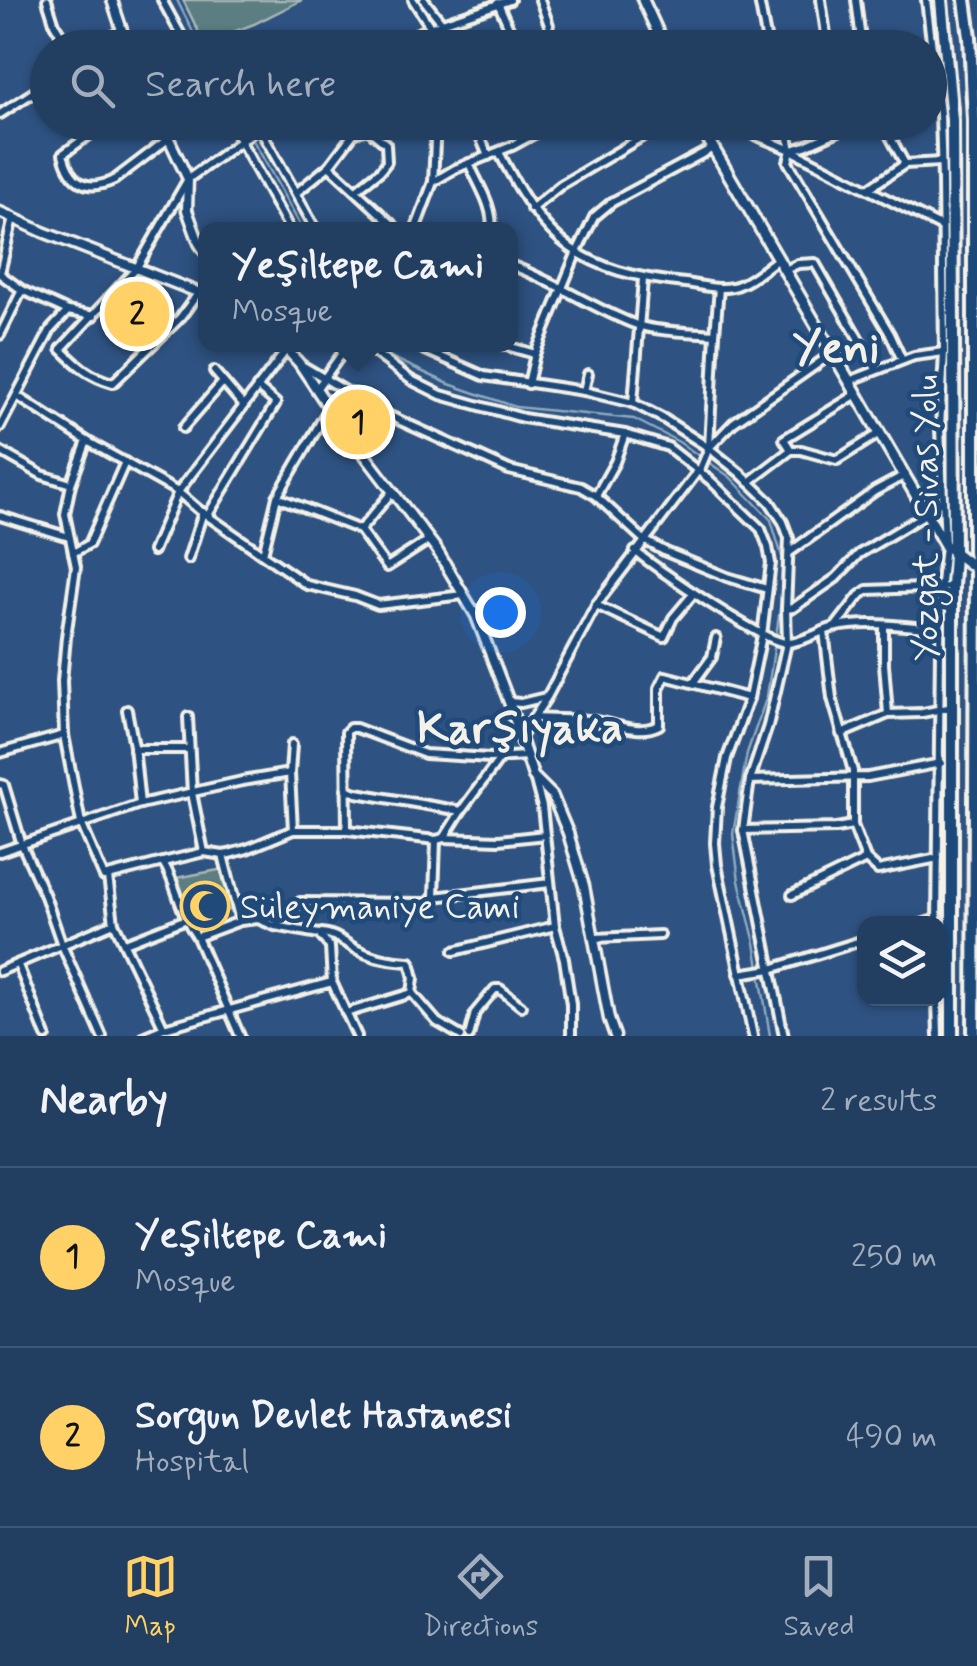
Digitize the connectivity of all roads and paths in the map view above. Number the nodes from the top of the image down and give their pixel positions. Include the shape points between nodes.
1 (47, 0) edge
2 (112, 0) edge
3 (162, 0) edge
4 (413, 0) edge
5 (424, 0) edge
6 (510, 0) edge
7 (540, 0) edge
8 (642, 0) edge
9 (759, 0) edge
10 (822, 0) edge
11 (856, 0) edge
12 (926, 0) edge
13 (941, 0) edge
14 (964, 0) edge
15 (498, 3) junction
16 (442, 23) junction
17 (550, 25) dead end
18 (431, 28) junction
19 (58, 30) edge
20 (121, 30) edge
21 (178, 30) edge
22 (426, 30) edge
23 (444, 30) edge
24 (510, 30) edge
25 (656, 30) edge
26 (765, 30) edge
27 (826, 30) edge
28 (860, 30) edge
29 (928, 30) edge
30 (944, 30) edge
31 (947, 65) edge
32 (30, 96) edge
33 (0, 114) edge
34 (82, 140) edge
35 (165, 140) edge
36 (169, 140) edge
37 (266, 140) edge
38 (349, 140) edge
39 (382, 140) edge
40 (435, 140) edge
41 (481, 140) edge
42 (522, 140) edge
43 (637, 140) edge
44 (709, 140) edge
45 (767, 140) edge
46 (789, 140) edge
47 (818, 140) edge
48 (892, 140) edge
49 (941, 140) edge
50 (240, 141) joint
51 (714, 148) junction
52 (791, 150) junction
53 (500, 152) junction
54 (488, 156) junction
55 (941, 162) junction
56 (469, 164) junction
57 (905, 164) junction
58 (329, 166) junction
59 (188, 179) junction
60 (433, 182) junction
61 (356, 190) junction
62 (866, 190) junction
63 (296, 193) junction
64 (531, 209) junction
65 (0, 212) edge
66 (13, 218) junction
67 (286, 222) edge
68 (312, 222) edge
69 (390, 222) edge
70 (418, 222) edge
71 (493, 222) edge
72 (947, 228) junction
73 (198, 240) edge
74 (976, 242) edge
75 (576, 254) junction
76 (778, 259) junction
77 (518, 269) edge
78 (136, 270) junction
79 (785, 270) junction
80 (0, 274) edge
81 (644, 278) junction
82 (720, 288) junction
83 (22, 290) junction
84 (563, 290) junction
85 (198, 293) edge
86 (198, 298) edge
87 (68, 311) junction
88 (94, 316) junction
89 (640, 326) junction
90 (714, 334) junction
91 (0, 335) edge
92 (518, 349) edge
93 (281, 352) edge
94 (289, 352) edge
95 (344, 352) edge
96 (374, 352) edge
97 (430, 352) edge
98 (944, 352) junction
99 (833, 353) junction
100 (535, 354) junction
101 (902, 360) junction
102 (300, 363) junction
103 (876, 369) junction
104 (214, 370) dead end
105 (588, 374) dead end
106 (324, 379) junction
107 (849, 381) junction
108 (224, 382) junction
109 (528, 384) junction
110 (258, 387) junction
111 (318, 388) junction
112 (584, 391) junction
113 (858, 394) junction
114 (17, 396) junction
115 (633, 403) junction
116 (243, 405) junction
117 (329, 408) junction
118 (1, 422) edge
119 (183, 428) dead end
120 (880, 433) junction
121 (625, 434) junction
122 (87, 441) junction
123 (709, 448) junction
124 (791, 450) junction
125 (0, 451) edge
126 (124, 462) junction
127 (699, 468) junction
128 (905, 475) junction
129 (749, 482) junction
130 (71, 484) junction
131 (178, 492) junction
132 (394, 492) junction
133 (596, 496) junction
134 (277, 497) junction
135 (942, 500) junction
136 (206, 513) junction
137 (927, 513) junction
138 (0, 516) edge
139 (360, 530) junction
140 (69, 536) junction
141 (429, 540) junction
142 (644, 540) junction
143 (975, 541) edge
144 (635, 550) junction
145 (950, 550) junction
146 (152, 551) dead end
147 (72, 553) junction
148 (789, 553) junction
149 (263, 554) junction
150 (188, 558) dead end
151 (977, 570) edge
152 (947, 587) junction
153 (767, 589) junction
154 (694, 593) junction
155 (463, 595) junction
156 (596, 605) junction
157 (786, 609) junction
158 (884, 626) junction
159 (834, 628) junction
160 (941, 630) junction
161 (824, 632) junction
162 (764, 635) junction
163 (716, 638) dead end
164 (783, 643) junction
165 (693, 683) junction
166 (547, 696) junction
167 (750, 698) junction
168 (509, 702) junction
169 (953, 707) junction
170 (940, 709) junction
171 (126, 710) dead end
172 (888, 714) junction
173 (188, 717) dead end
174 (533, 718) junction
175 (841, 734) junction
176 (64, 736) junction
177 (521, 737) junction
178 (292, 744) dead end
179 (134, 749) junction
180 (190, 749) junction
181 (0, 753) edge
182 (528, 756) junction
183 (500, 757) junction
184 (953, 762) junction
185 (938, 764) junction
186 (290, 773) junction
187 (534, 776) junction
188 (854, 777) junction
189 (750, 780) junction
190 (0, 784) edge
191 (346, 789) junction
192 (192, 793) junction
193 (140, 804) junction
194 (461, 810) junction
195 (80, 823) junction
196 (852, 825) junction
197 (293, 830) junction
198 (347, 830) junction
199 (743, 830) junction
200 (545, 835) junction
201 (440, 839) junction
202 (22, 845) junction
203 (0, 852) edge
204 (204, 852) junction
205 (223, 855) junction
206 (938, 858) junction
207 (866, 859) junction
208 (163, 862) junction
209 (108, 878) junction
210 (550, 883) junction
211 (792, 895) dead end
212 (434, 897) junction
213 (937, 916) edge
214 (184, 920) junction
215 (240, 921) junction
216 (114, 923) junction
217 (275, 926) junction
218 (555, 926) junction
219 (319, 934) junction
220 (660, 935) dead end
221 (197, 937) junction
222 (595, 938) junction
223 (124, 942) junction
224 (857, 942) edge
225 (62, 945) junction
226 (454, 951) dead end
227 (18, 965) junction
228 (767, 969) junction
229 (0, 971) edge
230 (743, 974) junction
231 (332, 982) junction
232 (412, 993) junction
233 (520, 1006) dead end
234 (937, 1006) edge
235 (228, 1010) junction
236 (346, 1013) junction
237 (164, 1028) junction
238 (46, 1036) edge
239 (102, 1036) edge
240 (145, 1036) edge
241 (240, 1036) edge
242 (357, 1036) edge
243 (461, 1036) edge
244 (469, 1036) edge
245 (571, 1036) edge
246 (615, 1036) edge
247 (753, 1036) edge
248 (784, 1036) edge
249 (938, 1036) edge
250 (952, 1036) edge
251 (974, 1036) edge

1 - 19 street
2 - 20 street
3 - 21 street
4 - 18 street
5 - 16 street
6 - 15 street
7 - 17 street
8 - 25 main road
9 - 26 street
10 - 27 street
11 - 28 street
12 - 29 street
13 - 30 highway, Yozgat - Sivas Yolu
14 - 74 highway, Yozgat - Sivas Yolu
15 - 16 street
15 - 24 street
16 - 18 street
16 - 23 street
18 - 22 street
31 - 72 highway, Yozgat - Sivas Yolu
32 - 33 street
34 - 35 street via 63,154 79,183 90,185 114,180
36 - 59 street
37 - 63 street
38 - 58 street
39 - 61 street via 387,162
40 - 60 street
41 - 54 street
42 - 53 street
43 - 64 street
44 - 51 main road
45 - 52 street
46 - 52 street
47 - 52 street
48 - 57 street
49 - 55 street
50 - 59 street
50 - 67 street
51 - 75 street via 612,202 594,217
51 - 76 main road
52 - 62 street
52 - 101 street via 788,162
53 - 54 street
53 - 64 street
54 - 56 street
55 - 57 street
55 - 72 street
56 - 60 street
56 - 71 street
57 - 62 street
58 - 61 street
58 - 63 street
59 - 73 street via 188,210
59 - 78 street
60 - 70 street
61 - 69 street
62 - 72 street
63 - 68 street
64 - 75 street
65 - 66 street
66 - 78 street
66 - 80 street
72 - 98 street
72 - 145 highway, Yozgat - Sivas Yolu
74 - 143 highway, Yozgat - Sivas Yolu
75 - 81 street
75 - 84 street
76 - 79 main road
76 - 82 street via 740,285
77 - 84 street
78 - 85 street
78 - 88 street
79 - 99 main road
79 - 103 street via 815,263
80 - 83 street
81 - 82 street
81 - 89 street
82 - 90 street
83 - 87 street
83 - 91 street
84 - 89 street
84 - 100 street
86 - 88 street via 113,384 94,378 61,350
87 - 88 street
87 - 114 street via 50,329
89 - 90 street
89 - 115 street
90 - 123 street
92 - 100 street
93 - 110 street
94 - 102 street
95 - 106 street
96 - 121 street via 441,395 522,418
97 - 109 street via 484,376
98 - 101 street
98 - 135 street
99 - 107 main road
99 - 123 street via 733,423
100 - 109 street
101 - 103 street
102 - 106 street
102 - 111 street
103 - 107 street
104 - 108 street
105 - 112 street
106 - 111 street
106 - 133 street via 509,470
107 - 113 main road
108 - 116 street
108 - 119 street
109 - 112 street
110 - 116 street
110 - 136 street via 276,403
111 - 117 street
112 - 115 street
113 - 120 main road
113 - 124 street via 784,440
114 - 118 street
114 - 122 street
115 - 123 street
116 - 131 street
117 - 132 street
117 - 134 street
120 - 124 street via 838,460
120 - 128 main road
121 - 127 street via 668,447
121 - 133 street
122 - 126 street
122 - 130 street
123 - 127 street
123 - 129 street
124 - 129 street
125 - 130 street
126 - 131 street
126 - 147 street via 89,544
127 - 142 street
127 - 153 street via 760,529 771,562
128 - 137 main road
128 - 148 street
129 - 148 street via 783,522
130 - 140 street
131 - 136 street
131 - 146 street
132 - 139 street
132 - 141 street
133 - 142 street
134 - 139 street
134 - 149 street
135 - 137 street
135 - 145 street
136 - 149 street
136 - 150 street
137 - 145 main road
137 - 157 street
138 - 140 street
139 - 141 street via 387,566
140 - 147 street
141 - 155 street
142 - 144 street
142 - 153 street
143 - 151 highway, Yozgat - Sivas Yolu
144 - 154 street
144 - 156 street
145 - 151 main road
145 - 152 highway, Yozgat - Sivas Yolu
147 - 176 street
148 - 157 street
149 - 155 street via 307,585 378,604
151 - 251 highway, Yozgat - Sivas Yolu
152 - 159 street via 866,590
152 - 160 street
152 - 169 highway, Yozgat - Sivas Yolu
153 - 162 street
154 - 156 street via 664,637
154 - 162 street
155 - 168 street
156 - 166 street
157 - 164 street
158 - 159 street
158 - 160 street
158 - 172 street
159 - 161 street
160 - 170 street
161 - 164 street
161 - 175 street
162 - 164 street
162 - 167 street
163 - 165 street
164 - 189 street
165 - 167 street
165 - 174 street via 665,676 658,688 659,724 648,729
166 - 168 street
166 - 174 street
167 - 230 street via 727,758 714,843
168 - 177 street
169 - 170 street
169 - 184 highway, Yozgat - Sivas Yolu
170 - 172 street
170 - 185 street
171 - 179 street
172 - 175 street
173 - 180 street
174 - 177 street
175 - 188 street
176 - 181 street
176 - 195 street
177 - 182 street
178 - 186 street
179 - 180 street
179 - 193 street
180 - 192 street
182 - 183 street
182 - 187 street
183 - 191 street via 425,754 350,728
183 - 194 street
184 - 185 street
184 - 250 highway, Yozgat - Sivas Yolu
185 - 188 street
185 - 206 street
186 - 192 street
186 - 197 street
187 - 200 street
187 - 222 street via 561,813
188 - 189 street
188 - 196 street
189 - 199 street
190 - 202 street
191 - 194 street
191 - 198 street
192 - 193 street
192 - 204 street
193 - 195 street
194 - 201 street
195 - 202 street
195 - 209 street
196 - 199 street
196 - 207 street
197 - 198 street
197 - 205 street
198 - 201 street
199 - 228 street
200 - 201 street
200 - 210 street
201 - 212 street
202 - 203 street
202 - 225 street
204 - 205 street
204 - 208 street
205 - 215 street
206 - 207 street via 878,870
206 - 213 street
207 - 211 street
208 - 209 street
208 - 214 street
209 - 216 street
210 - 212 street
210 - 218 street
212 - 217 street via 423,904 300,902
214 - 221 street
214 - 223 street
215 - 217 street
215 - 221 street
216 - 223 street
216 - 225 street
217 - 219 street
218 - 226 street
218 - 245 street
219 - 231 street via 330,947
219 - 232 street via 374,957 410,962
220 - 222 street
221 - 235 street
222 - 246 street
223 - 237 street
224 - 228 street
225 - 227 street
225 - 239 street
227 - 229 street
227 - 238 street
228 - 230 street
228 - 248 street
230 - 247 street
231 - 235 street
231 - 236 street
232 - 236 street
232 - 243 street via 437,1022
233 - 244 street via 495,988 475,1013
234 - 249 street
235 - 237 street
235 - 241 street
236 - 242 street
237 - 240 street

